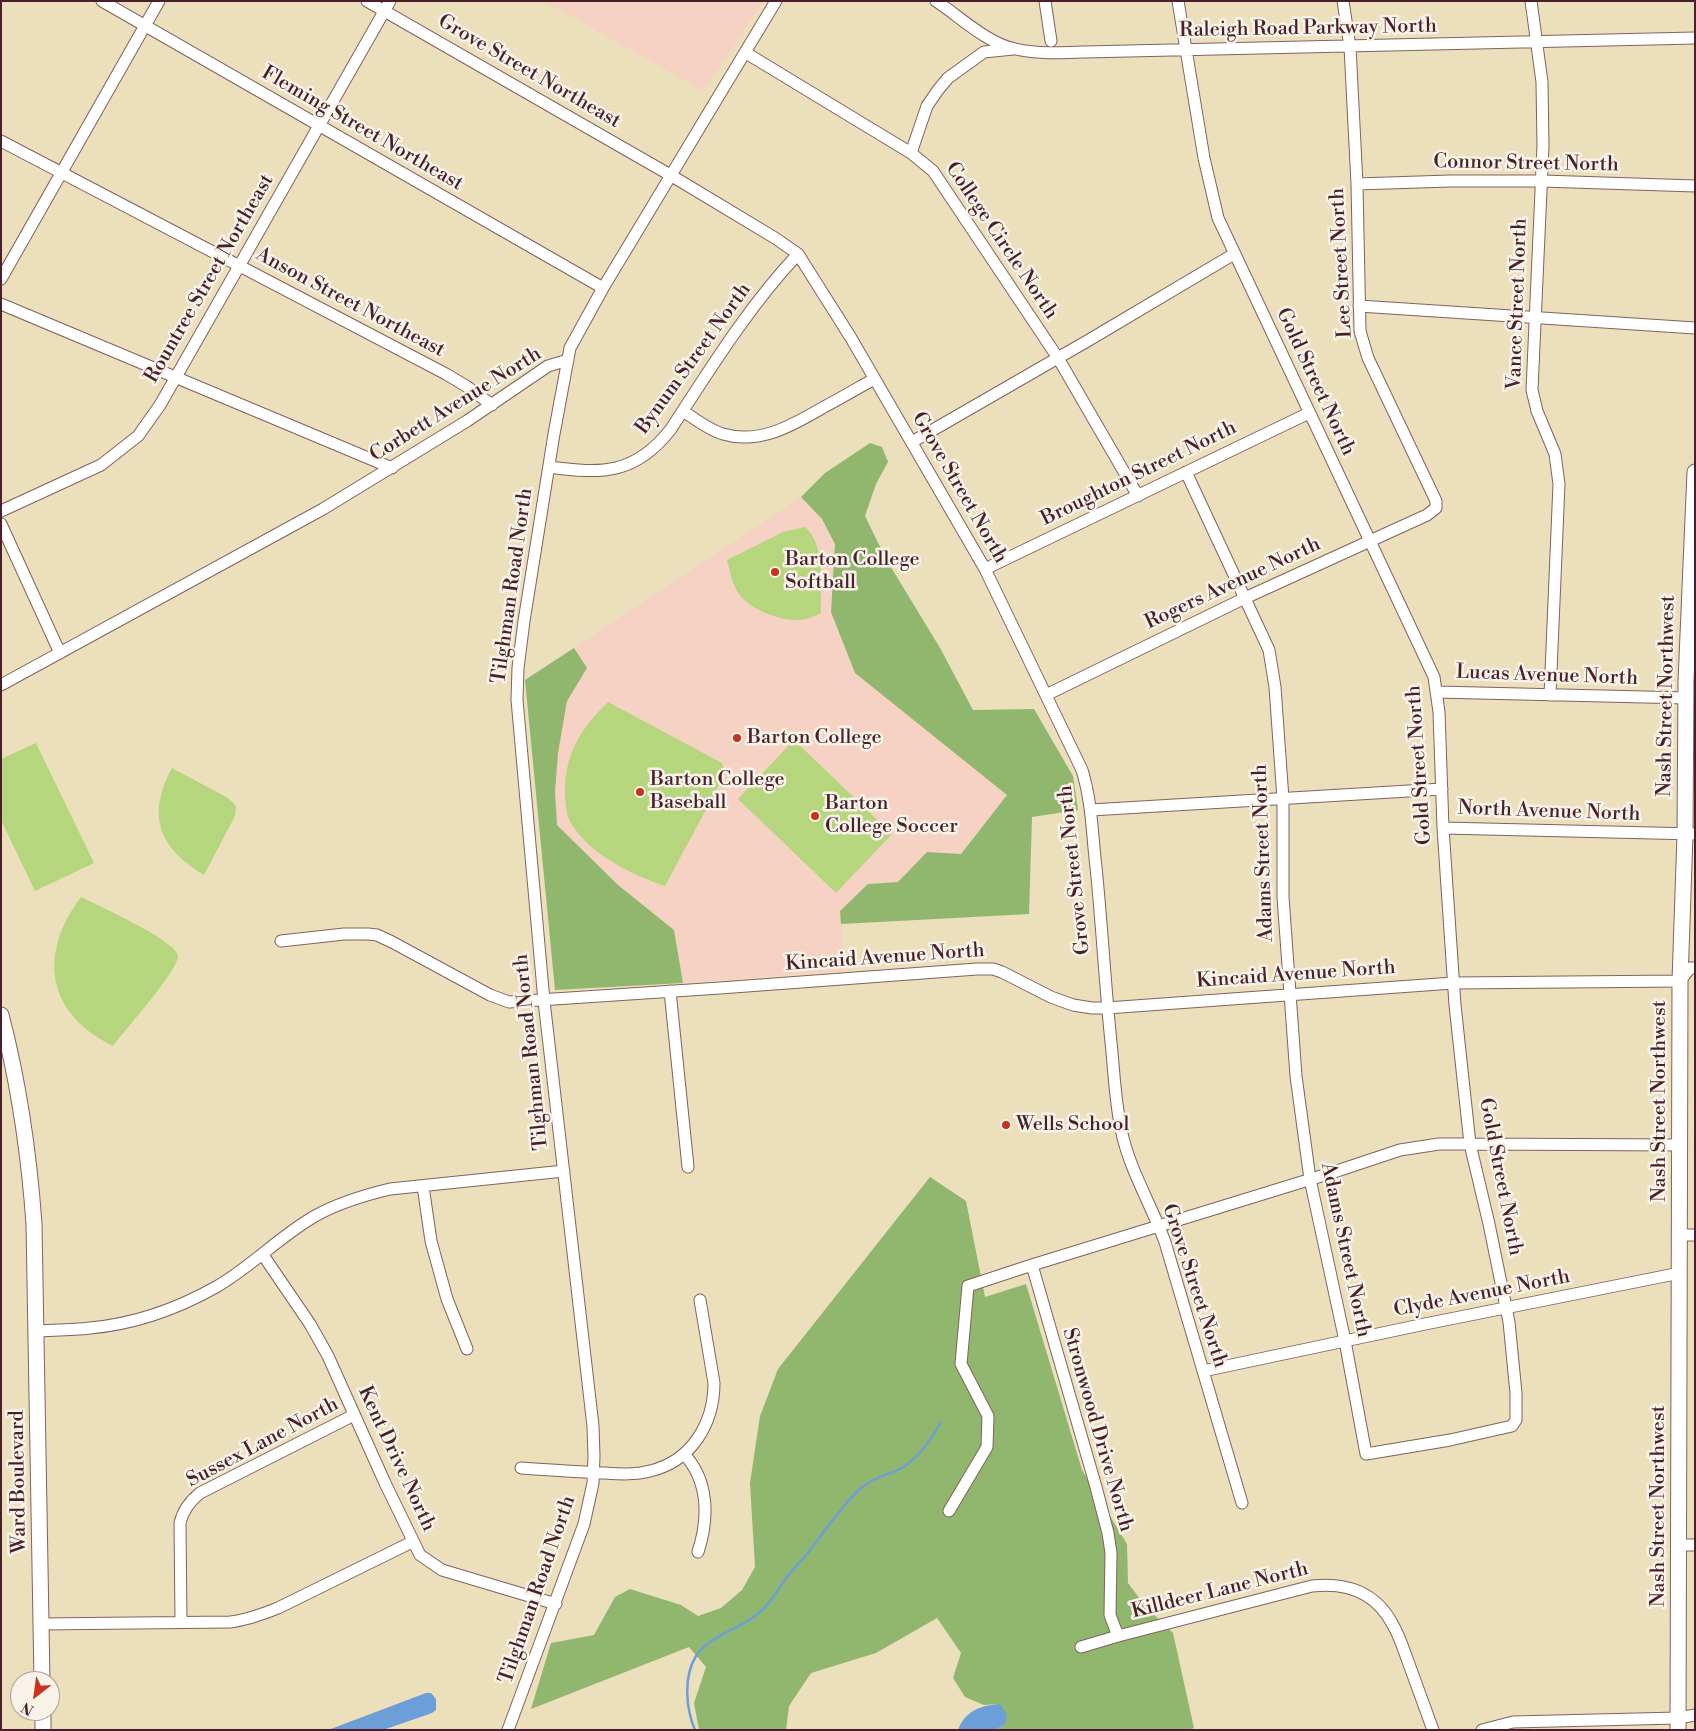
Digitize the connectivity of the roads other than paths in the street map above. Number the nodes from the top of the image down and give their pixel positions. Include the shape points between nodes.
1 (102, 1) edge
2 (159, 1) edge
3 (367, 1) edge
4 (776, 1) edge
5 (936, 1) edge
6 (1045, 1) edge
7 (1178, 1) edge
8 (1343, 1) edge
9 (1531, 1) edge
10 (387, 6) edge
11 (145, 26) junction
12 (976, 29) junction
13 (1695, 38) edge
14 (1051, 41) dead end
15 (1537, 42) junction
16 (1350, 47) junction
17 (1014, 49) junction
18 (1186, 50) junction
19 (746, 52) junction
20 (984, 52) junction
21 (319, 126) junction
22 (1, 141) edge
23 (911, 153) junction
24 (62, 172) junction
25 (672, 176) junction
26 (1542, 181) junction
27 (1356, 184) junction
28 (1695, 186) edge
29 (798, 254) junction
30 (1234, 254) junction
31 (239, 266) junction
32 (1, 279) edge
33 (603, 288) junction
34 (1, 304) edge
35 (1359, 306) junction
36 (1534, 318) junction
37 (1695, 328) edge
38 (1058, 358) junction
39 (568, 360) junction
40 (175, 376) junction
41 (874, 379) junction
42 (492, 405) junction
43 (682, 411) junction
44 (1309, 413) junction
45 (912, 442) junction
46 (549, 467) junction
47 (392, 468) junction
48 (1186, 472) junction
49 (1695, 472) edge
50 (1138, 496) junction
51 (1694, 502) edge
52 (1436, 508) joint
53 (1, 511) edge
54 (1, 524) edge
55 (1369, 541) junction
56 (985, 569) junction
57 (1245, 598) junction
58 (60, 654) junction
59 (1, 685) edge
60 (1437, 692) junction
61 (1046, 694) junction
62 (1550, 695) junction
63 (1686, 698) junction
64 (1442, 789) junction
65 (1283, 799) junction
66 (1091, 810) junction
67 (1443, 828) junction
68 (1690, 834) edge
69 (281, 941) dead end
70 (1695, 968) edge
71 (1680, 982) junction
72 (1453, 983) junction
73 (670, 991) junction
74 (1290, 995) junction
75 (544, 1000) junction
76 (1107, 1008) junction
77 (1, 1016) edge
78 (1470, 1144) junction
79 (1680, 1144) junction
80 (688, 1167) dead end
81 (564, 1171) junction
82 (1310, 1180) junction
83 (423, 1186) junction
84 (1159, 1226) junction
85 (1688, 1235) edge
86 (263, 1255) junction
87 (1032, 1265) junction
88 (1680, 1273) junction
89 (700, 1300) dead end
90 (1506, 1309) junction
91 (36, 1331) junction
92 (1345, 1341) junction
93 (467, 1349) dead end
94 (1203, 1372) junction
95 (354, 1415) junction
96 (684, 1454) junction
97 (1366, 1454) joint
98 (521, 1468) dead end
99 (593, 1473) junction
100 (1242, 1503) dead end
101 (949, 1511) dead end
102 (412, 1542) junction
103 (1678, 1545) junction
104 (1695, 1546) edge
105 (698, 1552) dead end
106 (556, 1604) junction
107 (181, 1622) junction
108 (42, 1624) junction
109 (1118, 1636) junction
110 (1081, 1647) dead end
111 (42, 1671) edge
112 (1695, 1715) edge
113 (1678, 1724) edge
114 (508, 1730) edge
115 (1433, 1730) edge
116 (1482, 1730) edge

1 - 11 street, Fleming Street Northeast
2 - 11 street
3 - 10 street, Grove Street Northeast
4 - 19 street, Corbett Avenue North
5 - 12 street, Raleigh Road Parkway North
6 - 14 street
7 - 18 street, Gold Street North
8 - 16 street, Lee Street North
9 - 15 street, Vance Street North
10 - 21 street, Rountree Street Northeast
10 - 25 street, Grove Street Northeast
11 - 21 street, Fleming Street Northeast
11 - 24 street
12 - 17 street, Raleigh Road Parkway North
12 - 20 street
13 - 15 street, Raleigh Road Parkway North
15 - 16 street, Raleigh Road Parkway North
15 - 26 street, Vance Street North via 1542,82
16 - 18 street, Raleigh Road Parkway North
16 - 27 street, Lee Street North
17 - 18 street, Raleigh Road Parkway North via 1056,54
17 - 20 street
18 - 30 street, Gold Street North via 1212,194 1218,218
19 - 23 street, College Circle North
19 - 25 street, Corbett Avenue North
20 - 23 street via 948,78 938,90 924,112
21 - 31 street, Rountree Street Northeast
21 - 33 street, Fleming Street Northeast
22 - 24 street, Anson Street Northeast
23 - 38 street, College Circle North via 933,171
24 - 31 street, Anson Street Northeast
24 - 32 street
25 - 29 street, Grove Street North
25 - 33 street, Corbett Avenue North
26 - 27 street, Connor Street North
26 - 28 street, Connor Street North
26 - 36 street, Vance Street North
27 - 35 street, Lee Street North
29 - 41 street, Grove Street North
29 - 43 street, Bynum Street North via 755,304
30 - 38 street
30 - 44 street, Gold Street North
31 - 40 street, Rountree Street Northeast
31 - 42 street, Anson Street Northeast via 446,374
33 - 39 street, Corbett Avenue North via 570,348
34 - 40 street
35 - 36 street
35 - 52 street, Lee Street North via 1360,331 1368,358 1436,501
36 - 37 street
36 - 62 street, Vance Street North via 1532,390 1555,454 1559,484
38 - 45 street
38 - 50 street, College Circle North
39 - 42 street, Corbett Avenue North via 548,366
39 - 46 street, Tilghman Road North
40 - 47 street
40 - 53 street, Rountree Street Northeast via 152,417 129,444 101,465
41 - 43 street via 798,422 763,436 723,434
41 - 45 street, Grove Street North
42 - 47 street, Corbett Avenue North
43 - 46 street, Bynum Street North via 662,441 636,462 596,471
44 - 48 street, Broughton Street North
44 - 55 street, Gold Street North
45 - 56 street, Grove Street North
46 - 75 street, Tilghman Road North via 522,630 517,684
47 - 58 street, Corbett Avenue North
48 - 50 street, Broughton Street North
48 - 57 street, Adams Street North
49 - 51 main road, Nash Street Northwest
50 - 56 street, Broughton Street North
51 - 63 main road, Nash Street Northwest
52 - 55 street, Rogers Avenue North
54 - 58 street
55 - 57 street, Rogers Avenue North
55 - 60 street, Gold Street North via 1428,662
56 - 61 street, Grove Street North
57 - 61 street, Rogers Avenue North
57 - 65 street, Adams Street North via 1271,660
58 - 59 street, Corbett Avenue North
60 - 62 street, Lucas Avenue North
60 - 64 street, Gold Street North
61 - 66 street, Grove Street North via 1082,770
62 - 63 street, Lucas Avenue North
63 - 68 main road, Nash Street Northwest
64 - 65 street, North Avenue North
64 - 67 street, Gold Street North
65 - 66 street, North Avenue North
65 - 74 street, Adams Street North via 1283,897
66 - 76 street, Grove Street North
67 - 68 street, North Avenue North
67 - 72 street, Gold Street North
68 - 71 main road, Nash Street Northwest
69 - 75 street, Kincaid Avenue North via 344,934 377,935 502,1001
70 - 71 street via 1690,968
71 - 72 street, Kincaid Avenue North
71 - 79 main road, Nash Street Northwest
72 - 74 street, Kincaid Avenue North
72 - 78 street, Gold Street North
73 - 75 street, Kincaid Avenue North
73 - 76 street, Kincaid Avenue North via 977,968 1002,972 1073,1005
73 - 80 street
74 - 76 street, Kincaid Avenue North
74 - 82 street, Adams Street North via 1296,1076
75 - 81 street, Tilghman Road North
76 - 84 street, Grove Street North via 1123,1139 1138,1182
77 - 91 main road, Ward Boulevard via 18,1092 31,1184
78 - 79 street
78 - 82 street via 1413,1147
78 - 90 street, Gold Street North
79 - 85 main road, Nash Street Northwest
81 - 83 street
81 - 99 street, Tilghman Road North via 593,1426
82 - 84 street
82 - 92 street, Adams Street North
83 - 86 street via 390,1189 341,1204 315,1216
83 - 93 street via 431,1241 447,1298
84 - 87 street
84 - 94 street, Grove Street North
85 - 88 main road, Nash Street Northwest
86 - 91 street via 218,1286 142,1319 91,1328
86 - 95 street, Kent Drive North via 328,1356
87 - 101 street via 968,1286 961,1364 988,1416 987,1447
87 - 109 street, Stronwood Drive North via 1108,1533 1112,1553 1110,1615
88 - 90 street, Clyde Avenue North
88 - 103 main road, Nash Street Northwest
89 - 96 street via 714,1395 702,1433
90 - 92 street, Clyde Avenue North
90 - 97 street, Gold Street North via 1514,1376 1515,1422 1512,1426
91 - 108 main road, Ward Boulevard
92 - 94 street, Clyde Avenue North
92 - 97 street, Adams Street North
94 - 100 street, Grove Street North
95 - 102 street, Kent Drive North
95 - 107 street, Sussex Lane North via 200,1493 190,1502 180,1523
96 - 99 street via 651,1471
96 - 105 street via 698,1474 704,1499
98 - 99 street
99 - 106 street, Tilghman Road North via 584,1524
102 - 106 street, Kent Drive North via 423,1559 442,1570
102 - 107 street via 256,1617 230,1622
103 - 104 street
103 - 113 main road, Nash Street Northwest
106 - 114 street, Tilghman Road North
107 - 108 street
108 - 111 main road, Ward Boulevard
109 - 110 street, Killdeer Lane North
109 - 115 street, Killdeer Lane North via 1312,1586 1345,1586 1366,1595 1393,1623
112 - 113 street
113 - 116 street via 1513,1722

